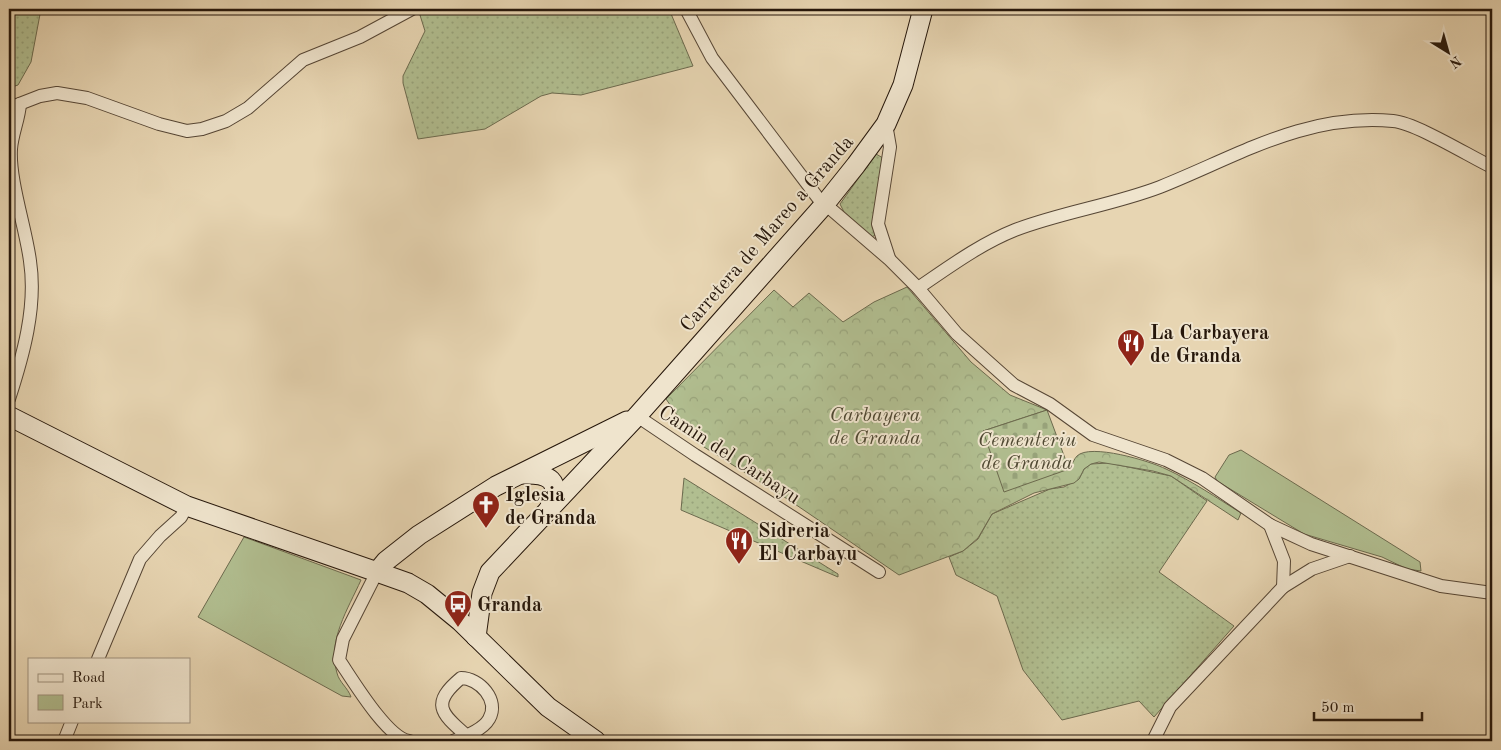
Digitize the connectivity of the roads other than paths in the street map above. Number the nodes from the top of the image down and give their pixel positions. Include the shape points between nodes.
1 (412, 9) edge
2 (686, 9) edge
3 (918, 13) edge
4 (14, 106) edge
5 (886, 124) junction
6 (10, 145) edge
7 (1492, 167) edge
8 (824, 205) junction
9 (890, 260) junction
10 (918, 288) junction
11 (9, 400) edge
12 (9, 416) edge
13 (637, 416) junction
14 (521, 474) junction
15 (187, 506) junction
16 (547, 512) junction
17 (1270, 525) junction
18 (419, 535) junction
19 (1350, 556) junction
20 (377, 572) junction
21 (879, 572) dead end
22 (408, 583) junction
23 (1283, 587) junction
24 (1492, 593) edge
25 (469, 618) junction
26 (98, 658) edge
27 (72, 722) edge
28 (466, 735) junction
29 (64, 741) edge
30 (409, 741) edge
31 (453, 741) edge
32 (596, 741) edge
33 (1153, 741) edge

1 - 4 street via 360,37 303,60 248,108 226,121 202,129 187,131 158,124 87,98 57,93
2 - 8 street via 712,58
3 - 5 street, Carretera de Mareo a Granda via 904,85
4 - 6 street via 19,119
5 - 8 street, Carretera de Mareo a Granda
5 - 9 street via 890,147 878,224
6 - 11 street via 33,288 30,316
7 - 10 street via 1396,121 1375,120 1302,128 1158,188 1015,230 969,253
8 - 9 street
8 - 13 street, Carretera de Mareo a Granda
9 - 10 street
10 - 17 street via 956,334 1014,385 1050,404 1093,435 1166,460 1202,478
12 - 15 street
13 - 14 street, Carretera de Mareo a Granda
13 - 16 street, Carretera de Mareo a Granda
13 - 21 street, Camin del Carbayu
14 - 16 street, Carretera de Mareo a Granda via 547,476 554,485 554,497
14 - 18 street, Carretera de Mareo a Granda via 496,486
15 - 20 street
15 - 26 street via 181,517 140,559
16 - 25 street, Carretera de Mareo a Granda via 490,572
17 - 19 street via 1311,544
17 - 23 street via 1284,561
18 - 20 street, Carretera de Mareo a Granda
18 - 22 street, Carretera de Mareo a Granda via 408,550 404,571
19 - 23 street via 1312,569
19 - 24 street via 1441,586
20 - 22 street
20 - 30 street via 343,639 340,660 395,736
22 - 25 street
23 - 33 street via 1170,707
25 - 32 street, Carretera de Mareo a Granda via 476,637 548,706
27 - 29 street
28 - 28 street via 490,718 491,701 482,687 461,678 448,688 442,698 442,707 443,715
28 - 31 street

